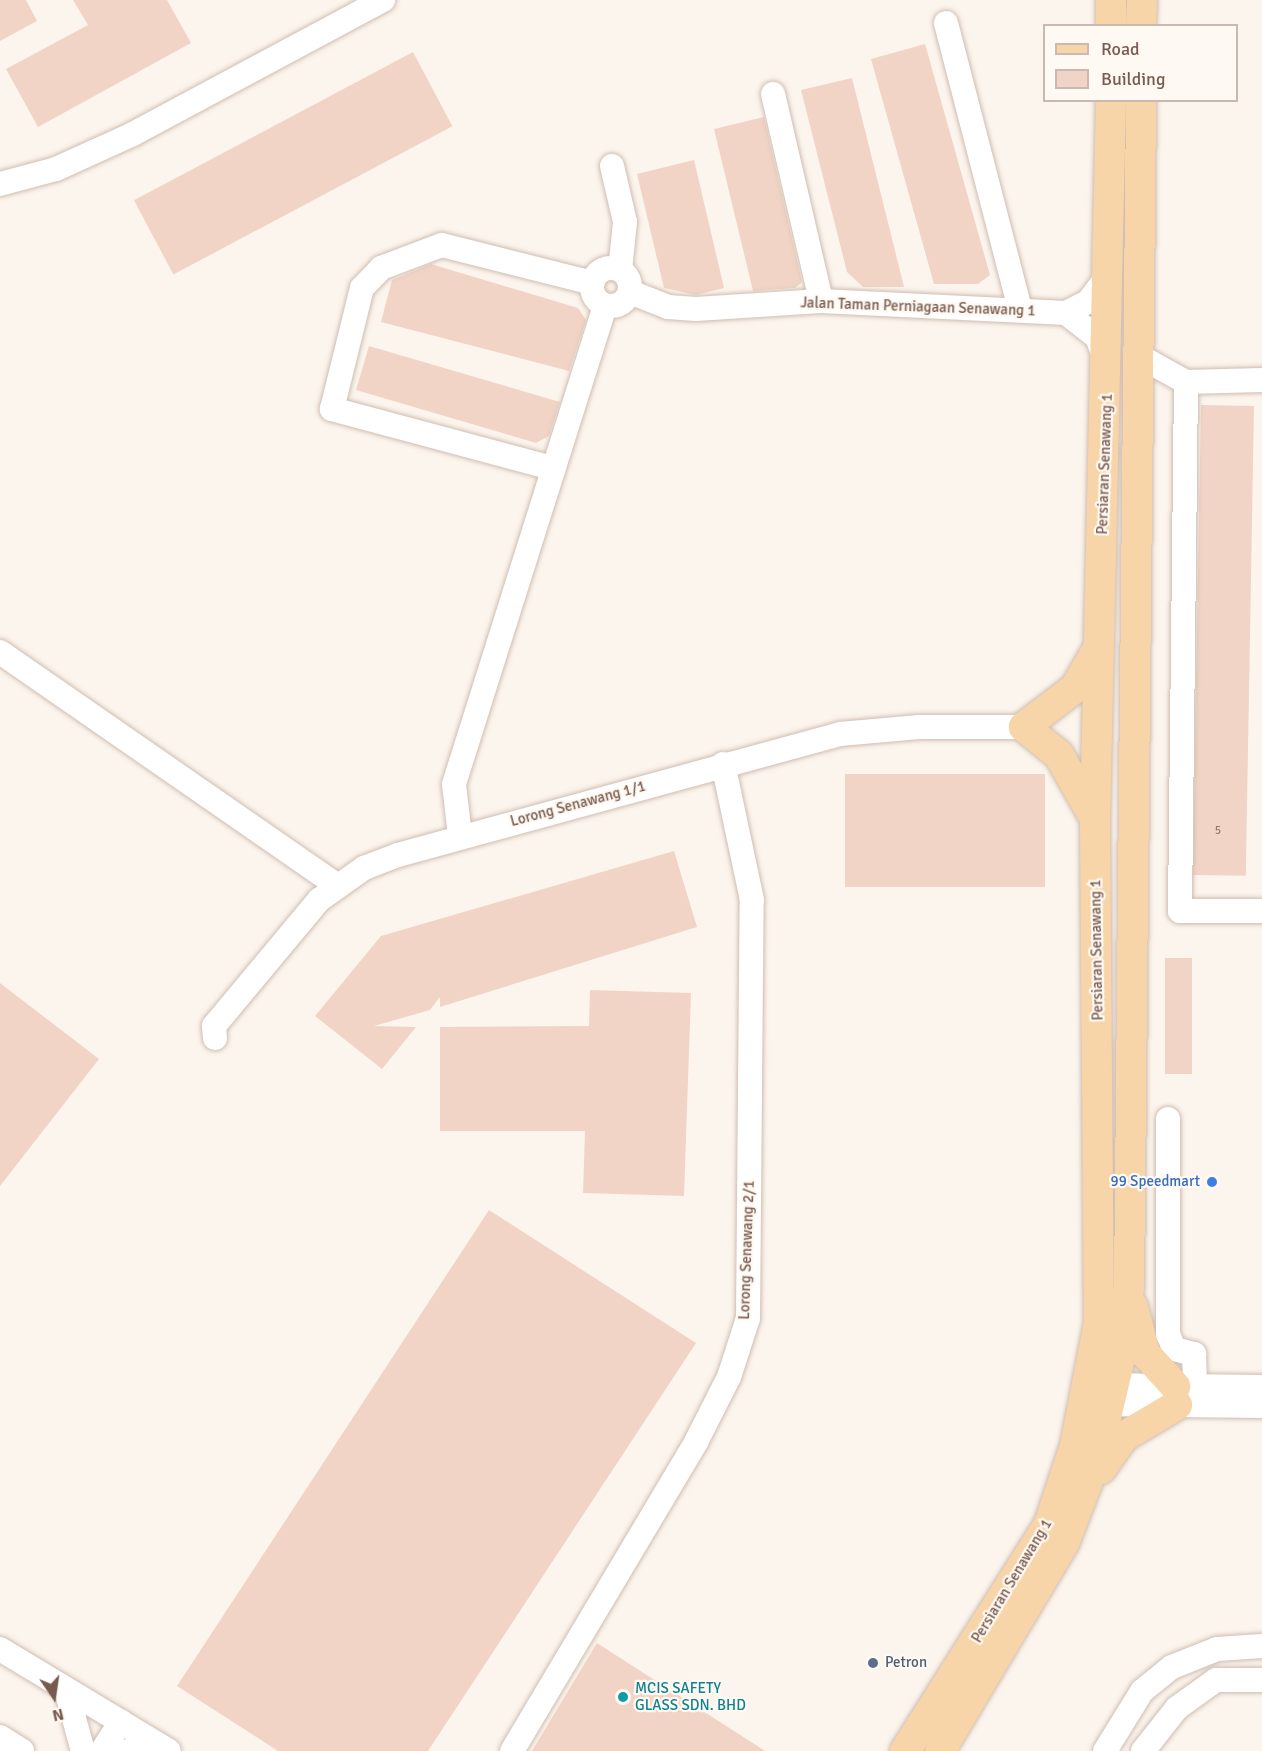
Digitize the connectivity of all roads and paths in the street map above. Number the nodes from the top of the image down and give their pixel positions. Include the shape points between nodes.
1 (383, 0) edge
2 (1111, 0) edge
3 (1142, 0) edge
4 (946, 23) dead end
5 (1111, 24) edge
6 (1141, 24) edge
7 (773, 94) dead end
8 (1111, 102) edge
9 (1141, 102) edge
10 (612, 166) dead end
11 (0, 184) edge
12 (620, 270) junction
13 (1109, 274) junction
14 (592, 283) junction
15 (630, 292) junction
16 (821, 301) junction
17 (605, 306) junction
18 (1020, 310) junction
19 (1066, 313) junction
20 (1139, 356) junction
21 (1108, 367) junction
22 (1262, 380) edge
23 (1186, 382) junction
24 (552, 468) junction
25 (1099, 646) junction
26 (0, 652) edge
27 (1024, 727) junction
28 (723, 764) junction
29 (1095, 820) junction
30 (460, 836) junction
31 (338, 886) junction
32 (1262, 911) edge
33 (215, 1038) dead end
34 (1168, 1119) dead end
35 (1129, 1287) junction
36 (1262, 1388) edge
37 (1182, 1393) junction
38 (1100, 1395) junction
39 (1262, 1406) edge
40 (1081, 1497) junction
41 (1262, 1646) edge
42 (0, 1649) edge
43 (1262, 1680) edge
44 (66, 1689) junction
45 (121, 1722) junction
46 (0, 1737) edge
47 (22, 1751) edge
48 (83, 1751) edge
49 (102, 1751) edge
50 (128, 1751) edge
51 (149, 1751) edge
52 (169, 1751) edge
53 (512, 1751) edge
54 (905, 1751) edge
55 (940, 1751) edge
56 (1105, 1751) edge
57 (1143, 1751) edge

1 - 11 street via 133,134 56,169
2 - 5 main road
3 - 6 main road
4 - 18 street
7 - 16 street
8 - 13 main road, Persiaran Senawang 1
9 - 20 main road, Persiaran Senawang 1
10 - 12 street via 625,222
12 - 14 street via 603,269
12 - 15 street
13 - 19 street via 1088,302
13 - 21 main road, Persiaran Senawang 1
14 - 17 street via 595,299
14 - 24 street via 442,245 381,268 362,288 332,409
15 - 16 street, Jalan Taman Perniagaan Senawang 1 via 668,307 696,309
15 - 17 street via 617,306
16 - 18 street, Jalan Taman Perniagaan Senawang 1
17 - 24 street
18 - 19 street, Jalan Taman Perniagaan Senawang 1
19 - 21 street via 1097,337
20 - 23 street
20 - 35 main road, Persiaran Senawang 1
21 - 25 main road, Persiaran Senawang 1
22 - 23 street
23 - 32 street via 1180,911
24 - 30 street via 454,784
25 - 27 main road via 1075,688
25 - 29 main road, Persiaran Senawang 1
26 - 31 street
27 - 28 street, Lorong Senawang 1/1 via 919,727 840,734
27 - 29 main road via 1072,771
28 - 30 street, Lorong Senawang 1/1
28 - 53 street, Lorong Senawang 2/1 via 752,900 748,1318 729,1377 696,1442
29 - 38 main road, Persiaran Senawang 1
30 - 31 street, Lorong Senawang 1/1 via 364,868
31 - 33 street, Lorong Senawang 1/1 via 319,900 214,1026
34 - 37 street via 1168,1334 1174,1349 1194,1354
35 - 37 main road via 1145,1353
35 - 38 main road, Persiaran Senawang 1
36 - 37 street
37 - 38 street
37 - 39 street
37 - 40 main road via 1124,1437
38 - 40 main road, Persiaran Senawang 1
38 - 54 main road, Persiaran Senawang 1 via 1049,1524
40 - 55 main road, Persiaran Senawang 1 via 1065,1541
41 - 56 street via 1217,1649 1172,1667 1142,1691
42 - 44 street
43 - 57 street via 1216,1680 1177,1708
44 - 45 street
44 - 48 street
45 - 49 street
45 - 52 street
46 - 47 street
50 - 51 street

